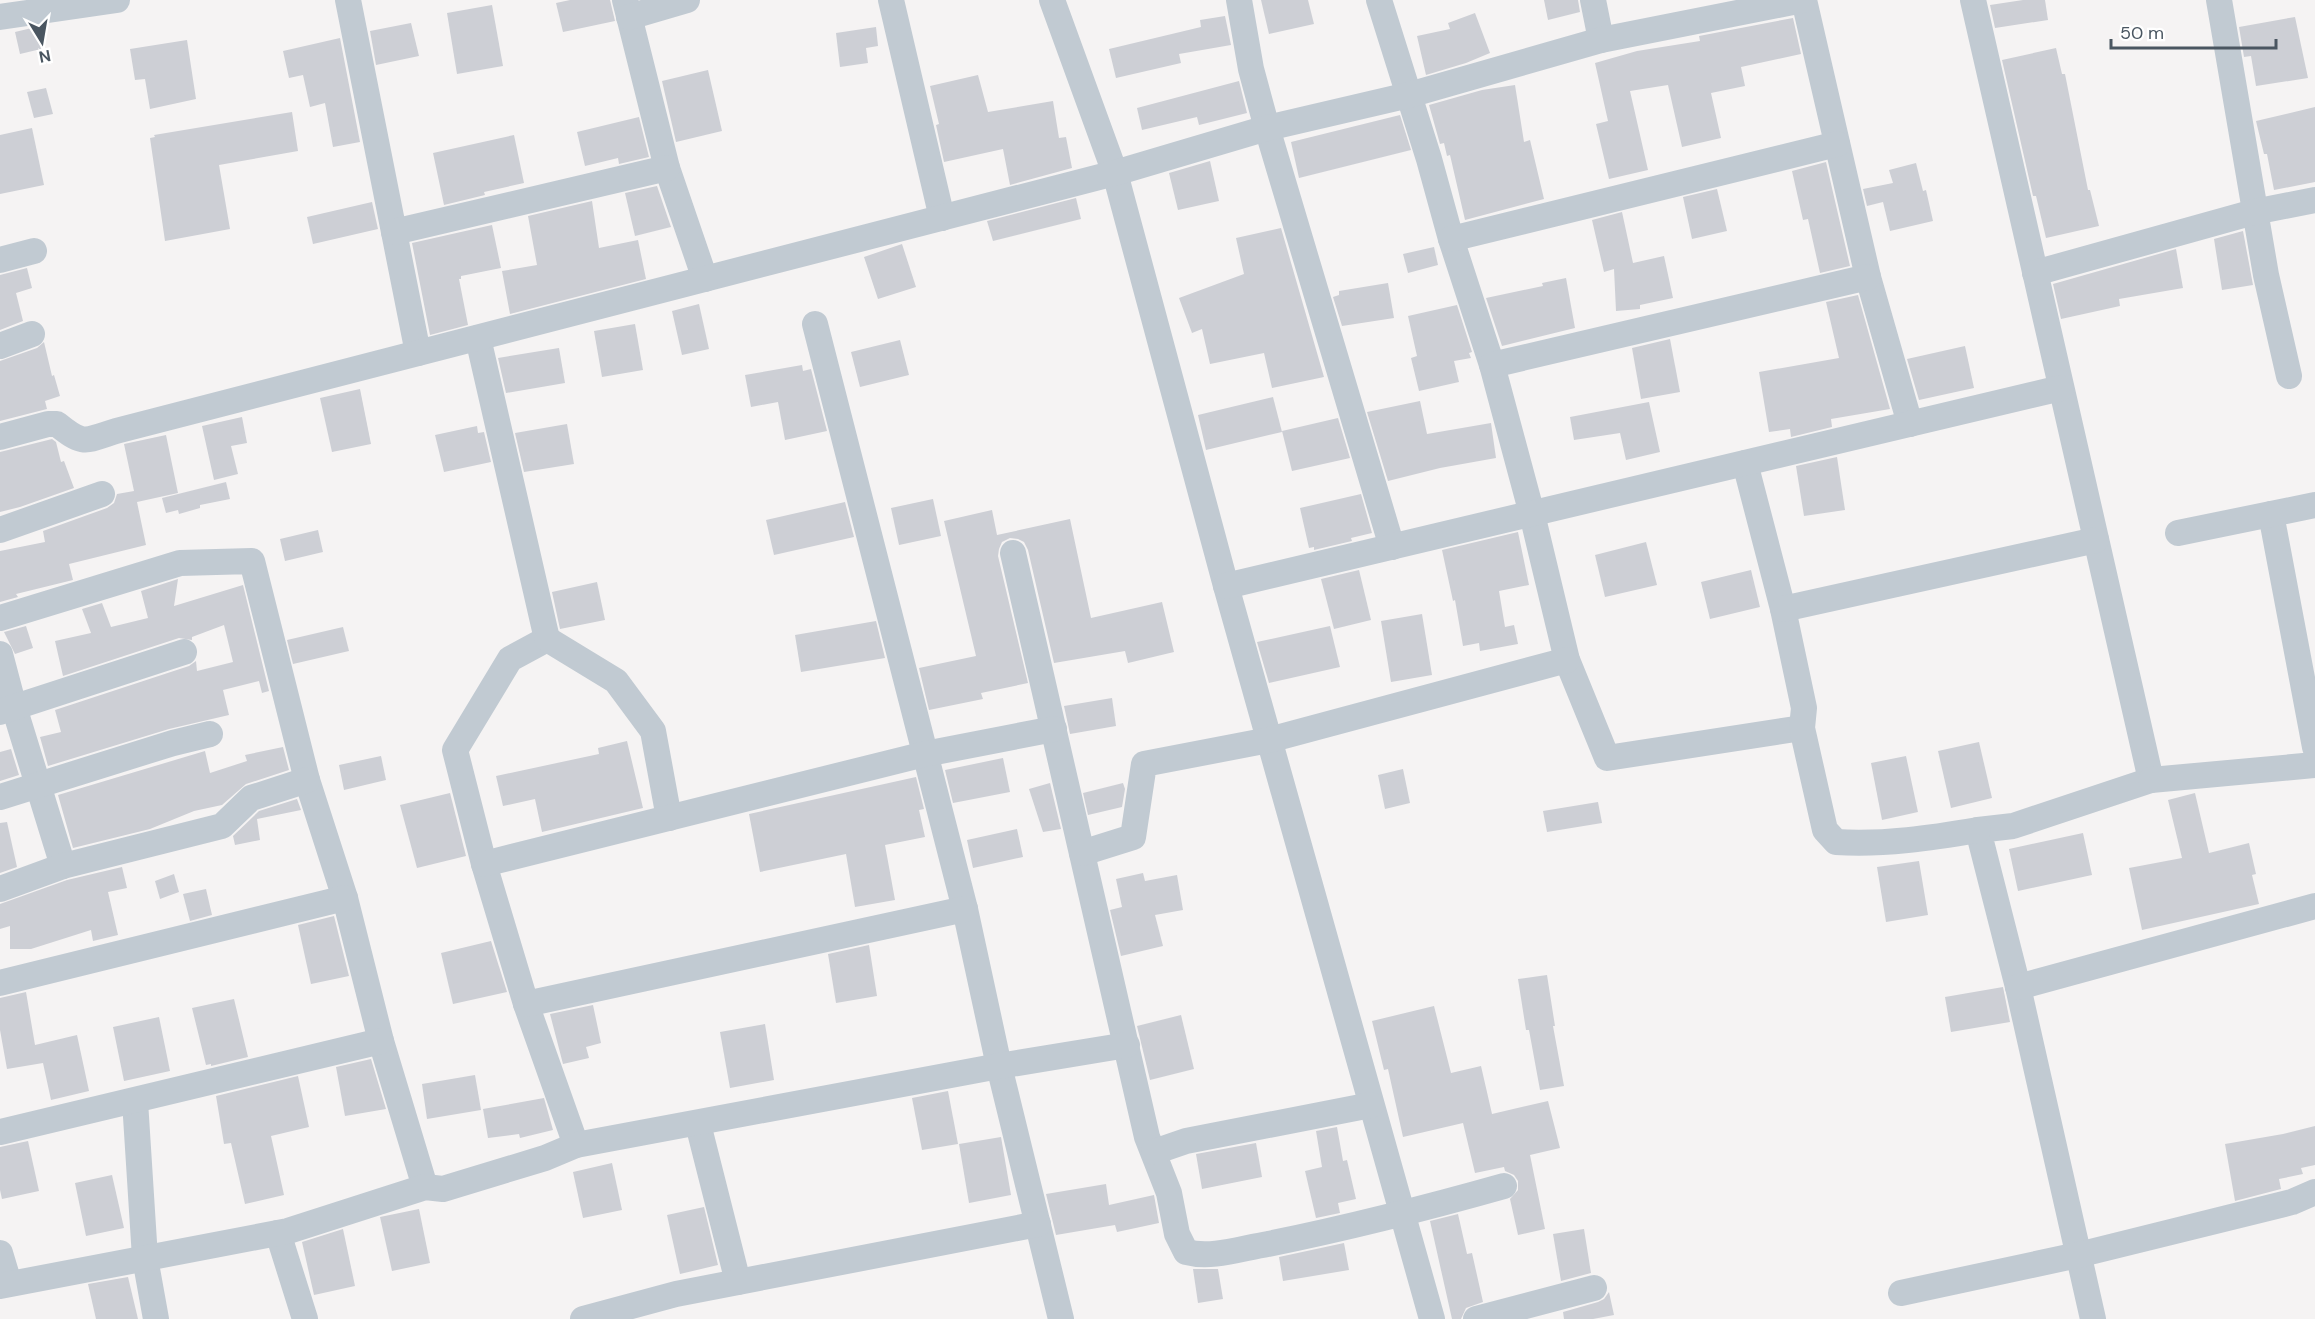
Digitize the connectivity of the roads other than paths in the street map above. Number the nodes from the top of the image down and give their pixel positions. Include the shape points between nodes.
1 (117, 0) edge
2 (348, 0) edge
3 (687, 0) edge
4 (891, 0) edge
5 (1052, 0) edge
6 (1239, 0) edge
7 (1379, 0) edge
8 (1593, 0) edge
9 (1803, 0) edge
10 (1973, 0) edge
11 (2219, 0) edge
12 (627, 8) edge
13 (0, 17) edge
14 (1601, 40) junction
15 (1409, 95) junction
16 (1267, 128) junction
17 (1837, 144) junction
18 (667, 168) junction
19 (1115, 173) junction
20 (2315, 200) edge
21 (2254, 212) junction
22 (942, 218) junction
23 (394, 232) junction
24 (1451, 239) junction
25 (34, 251) dead end
26 (0, 260) edge
27 (2035, 273) junction
28 (1868, 277) junction
29 (705, 279) junction
30 (815, 324) dead end
31 (32, 334) dead end
32 (478, 338) junction
33 (0, 346) edge
34 (418, 353) junction
35 (1492, 365) junction
36 (2289, 376) dead end
37 (2061, 388) junction
38 (1910, 424) junction
39 (0, 437) edge
40 (1745, 463) junction
41 (102, 494) dead end
42 (2315, 505) edge
43 (1532, 514) junction
44 (2271, 514) junction
45 (0, 530) edge
46 (2178, 533) dead end
47 (2096, 540) junction
48 (1392, 547) junction
49 (1013, 553) dead end
50 (1226, 586) junction
51 (1783, 609) junction
52 (0, 618) edge
53 (547, 639) junction
54 (184, 652) dead end
55 (0, 654) edge
56 (1567, 660) junction
57 (7, 710) edge
58 (1802, 728) junction
59 (1054, 729) junction
60 (210, 734) dead end
61 (1269, 740) junction
62 (2315, 747) edge
63 (925, 754) junction
64 (2315, 765) edge
65 (307, 780) junction
66 (2151, 780) junction
67 (37, 784) junction
68 (0, 797) edge
69 (669, 818) junction
70 (1978, 830) junction
71 (1082, 853) junction
72 (484, 864) junction
73 (63, 866) junction
74 (0, 889) edge
75 (345, 898) junction
76 (2315, 906) edge
77 (965, 909) junction
78 (0, 983) edge
79 (2018, 987) junction
80 (526, 1004) junction
81 (381, 1041) junction
82 (1127, 1045) junction
83 (999, 1066) junction
84 (135, 1101) junction
85 (1371, 1105) junction
86 (698, 1124) junction
87 (0, 1132) edge
88 (576, 1145) junction
89 (1154, 1152) junction
90 (1504, 1186) dead end
91 (425, 1187) junction
92 (2315, 1192) edge
93 (1402, 1214) junction
94 (1038, 1224) junction
95 (278, 1233) junction
96 (0, 1253) edge
97 (2078, 1255) junction
98 (145, 1258) junction
99 (738, 1282) junction
100 (5, 1285) edge
101 (1594, 1288) dead end
102 (1901, 1293) dead end
103 (156, 1319) edge
104 (305, 1319) edge
105 (583, 1319) edge
106 (1061, 1319) edge
107 (1432, 1319) edge
108 (1476, 1319) edge
109 (2093, 1319) edge

1 - 13 street
2 - 23 street
3 - 12 street
4 - 22 street
5 - 19 street
6 - 16 street via 1251,69
7 - 15 street
8 - 14 street
9 - 14 street
9 - 17 street
10 - 27 street
11 - 21 street
12 - 18 street
14 - 15 street
15 - 16 street
15 - 24 street
16 - 19 street
16 - 48 street
17 - 24 street
17 - 28 street
18 - 23 street
18 - 29 street
19 - 22 street
19 - 50 street
20 - 21 street
21 - 27 street
21 - 36 street
22 - 29 street
23 - 34 street
24 - 35 street
25 - 26 street
27 - 37 street
28 - 35 street
28 - 38 street
29 - 32 street
30 - 63 street
31 - 33 street
32 - 34 street
32 - 53 street
34 - 39 street via 86,441 70,436 57,424
35 - 43 street
37 - 38 street
37 - 47 street
38 - 40 street
40 - 43 street
40 - 51 street
41 - 45 street
42 - 44 street
43 - 48 street
43 - 56 street
44 - 46 street
44 - 62 street
47 - 51 street
47 - 66 street
48 - 50 street
49 - 59 street
50 - 61 street
51 - 58 street via 1804,708
52 - 65 street via 180,563 252,561
53 - 69 street via 616,681 653,731
53 - 72 street via 510,659 455,750
54 - 57 street
55 - 57 street
56 - 58 street via 1607,758
56 - 61 street
57 - 67 street
58 - 70 street via 1826,830 1836,842 1913,840
59 - 63 street
59 - 71 street
60 - 67 street
61 - 71 street via 1144,765 1133,837
61 - 85 street
63 - 69 street
63 - 77 street
64 - 66 street
65 - 73 street via 251,798 222,826
65 - 75 street
66 - 70 street via 2013,826
67 - 68 street
67 - 73 street
69 - 72 street
70 - 79 street
71 - 82 street
72 - 80 street
73 - 74 street
75 - 78 street
75 - 81 street
76 - 79 street
77 - 80 street
77 - 83 street
79 - 97 street
80 - 88 street
81 - 84 street
81 - 91 street
82 - 83 street
82 - 89 street via 1147,1137
83 - 86 street
83 - 94 street
84 - 87 street
84 - 98 street
85 - 89 street via 1186,1141
85 - 93 street
86 - 88 street
86 - 99 street
88 - 91 street via 443,1189
89 - 93 street via 1169,1193 1177,1234 1186,1252 1197,1255 1313,1235
90 - 93 street
91 - 95 street
92 - 97 street via 2292,1202
93 - 107 street
94 - 99 street
94 - 106 street
95 - 98 street
95 - 104 street
96 - 100 street
97 - 102 street
97 - 109 street
98 - 100 street
98 - 103 street
99 - 105 street
101 - 108 street

